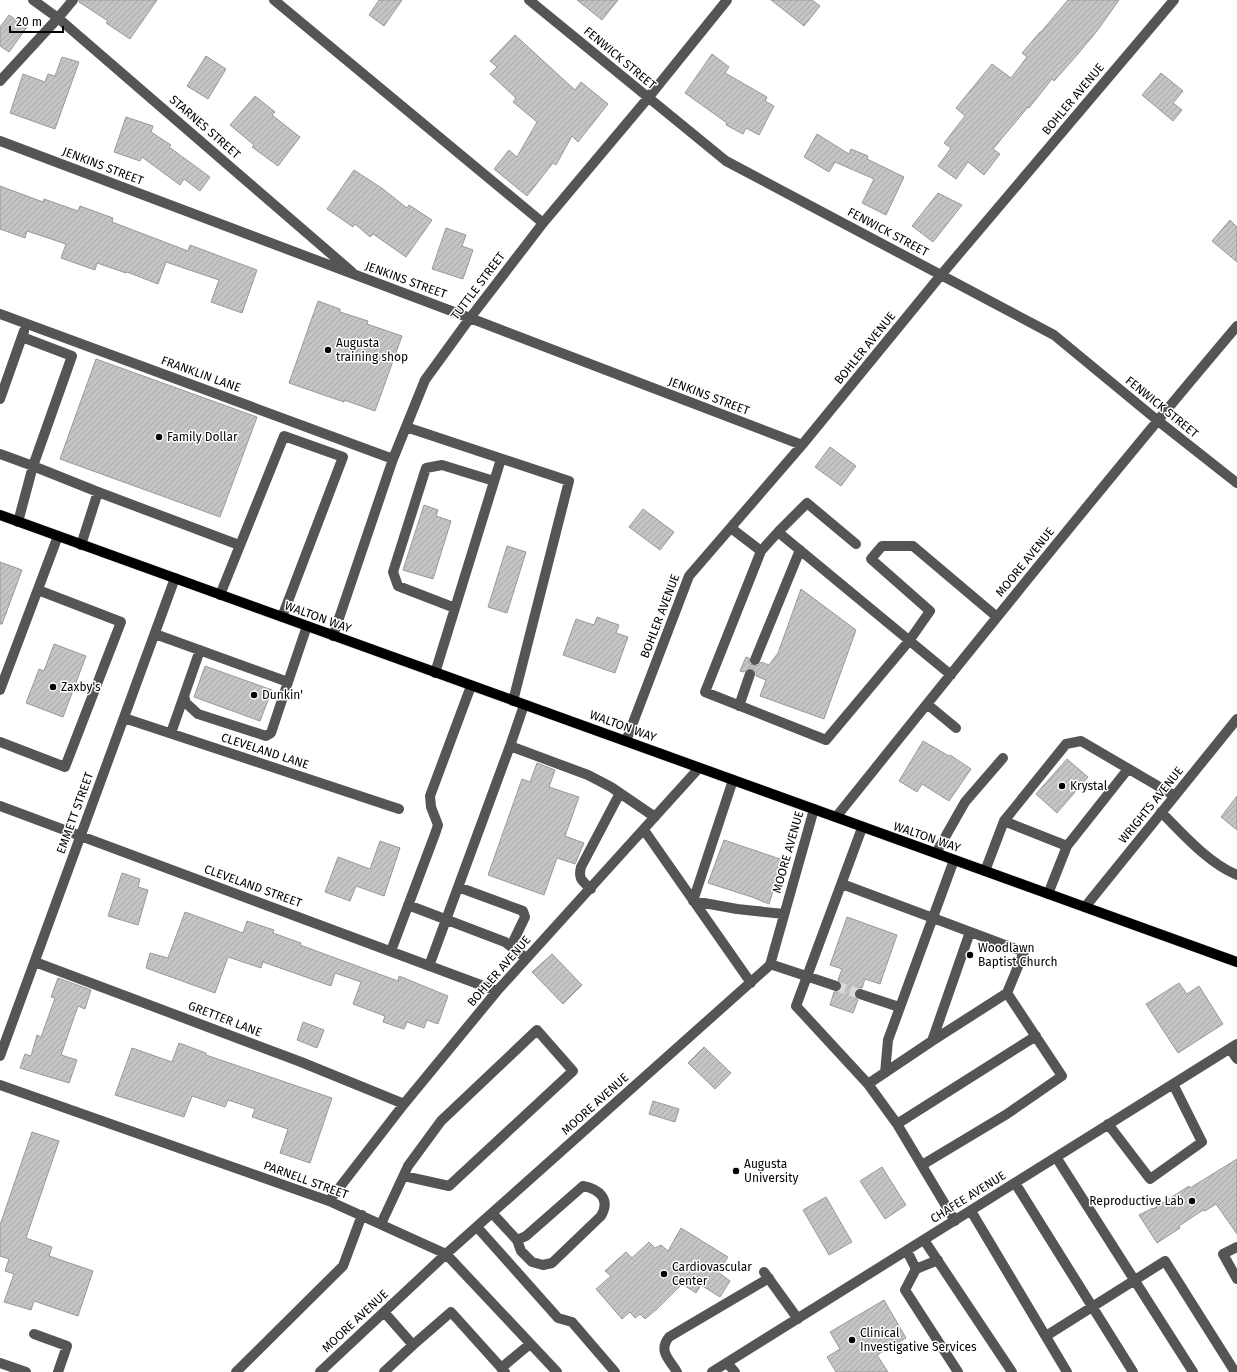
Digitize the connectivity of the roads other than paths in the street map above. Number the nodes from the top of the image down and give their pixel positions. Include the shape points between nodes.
1 (33, 0) edge
2 (73, 0) edge
3 (274, 0) edge
4 (529, 0) edge
5 (727, 0) edge
6 (1174, 0) edge
7 (58, 18) junction
8 (0, 81) edge
9 (648, 98) junction
10 (0, 141) edge
11 (543, 223) junction
12 (941, 275) junction
13 (358, 277) junction
14 (0, 314) edge
15 (470, 318) junction
16 (27, 324) junction
17 (1237, 326) edge
18 (22, 337) junction
19 (0, 399) edge
20 (1157, 420) junction
21 (406, 428) junction
22 (802, 446) junction
23 (0, 454) edge
24 (393, 459) junction
25 (501, 459) junction
26 (34, 466) junction
27 (494, 481) junction
28 (1237, 483) edge
29 (98, 492) junction
30 (0, 515) edge
31 (18, 522) junction
32 (731, 528) junction
33 (778, 532) junction
34 (58, 536) junction
35 (81, 544) junction
36 (856, 544) dead end
37 (238, 545) junction
38 (800, 550) junction
39 (761, 551) junction
40 (175, 578) junction
41 (38, 590) junction
42 (220, 595) junction
43 (455, 608) junction
44 (282, 617) junction
45 (997, 617) junction
46 (307, 626) junction
47 (154, 634) junction
48 (333, 636) junction
49 (909, 641) junction
50 (200, 650) junction
51 (755, 660) dead end
52 (435, 673) junction
53 (750, 674) dead end
54 (951, 675) junction
55 (288, 682) junction
56 (471, 686) junction
57 (0, 690) edge
58 (184, 696) junction
59 (513, 701) junction
60 (928, 704) junction
61 (524, 705) junction
62 (739, 706) junction
63 (124, 718) junction
64 (1237, 719) edge
65 (956, 728) dead end
66 (171, 733) junction
67 (626, 741) junction
68 (0, 742) edge
69 (510, 746) junction
70 (1003, 758) dead end
71 (699, 768) junction
72 (1128, 769) junction
73 (733, 780) junction
74 (620, 793) junction
75 (1175, 796) junction
76 (0, 806) edge
77 (814, 809) junction
78 (399, 810) dead end
79 (1161, 812) junction
80 (655, 817) junction
81 (836, 817) junction
82 (1004, 821) junction
83 (862, 828) junction
84 (644, 830) junction
85 (81, 836) junction
86 (1067, 846) junction
87 (936, 853) junction
88 (954, 860) junction
89 (985, 871) junction
90 (1237, 875) edge
91 (842, 884) junction
92 (458, 887) junction
93 (591, 889) junction
94 (1048, 894) junction
95 (693, 901) junction
96 (408, 906) junction
97 (1085, 907) junction
98 (784, 914) junction
99 (932, 918) junction
100 (446, 920) junction
101 (970, 932) junction
102 (511, 946) junction
103 (391, 952) junction
104 (526, 958) junction
105 (35, 962) junction
106 (1237, 962) edge
107 (770, 964) junction
108 (429, 966) junction
109 (807, 975) junction
110 (751, 983) junction
111 (836, 986) tunnel mouth
112 (497, 991) junction
113 (1007, 993) junction
114 (860, 994) tunnel mouth
115 (899, 1007) junction
116 (1036, 1036) junction
117 (932, 1040) junction
118 (1234, 1047) edge
119 (0, 1056) edge
120 (1237, 1059) edge
121 (884, 1073) junction
122 (868, 1084) junction
123 (1173, 1084) junction
124 (0, 1085) edge
125 (404, 1104) junction
126 (896, 1124) junction
127 (1108, 1124) junction
128 (1056, 1157) junction
129 (922, 1165) junction
130 (404, 1176) junction
131 (1015, 1183) junction
132 (329, 1200) junction
133 (971, 1211) junction
134 (492, 1213) junction
135 (362, 1215) junction
136 (955, 1221) junction
137 (381, 1224) junction
138 (477, 1226) junction
139 (517, 1240) junction
140 (924, 1240) junction
141 (1237, 1247) edge
142 (907, 1251) junction
143 (446, 1254) junction
144 (938, 1260) junction
145 (916, 1269) junction
146 (1237, 1279) edge
147 (1134, 1280) junction
148 (1092, 1306) junction
149 (384, 1312) junction
150 (798, 1319) junction
151 (34, 1334) dead end
152 (1046, 1336) junction
153 (530, 1344) junction
154 (413, 1345) junction
155 (0, 1363) edge
156 (727, 1363) junction
157 (503, 1370) edge
158 (26, 1372) edge
159 (58, 1372) edge
160 (236, 1372) edge
161 (320, 1372) edge
162 (384, 1372) edge
163 (557, 1372) edge
164 (615, 1372) edge
165 (677, 1372) edge
166 (712, 1372) edge
167 (735, 1372) edge
168 (958, 1372) edge
169 (1012, 1372) edge
170 (1067, 1372) edge
171 (1133, 1372) edge
172 (1193, 1372) edge
173 (1235, 1372) edge

1 - 7 street, STARNES STREET
2 - 7 street
3 - 11 street
4 - 9 street, FENWICK STREET
5 - 9 street, TUTTLE STREET
6 - 12 street, BOHLER AVENUE
7 - 8 street
7 - 13 street, STARNES STREET
9 - 11 street, TUTTLE STREET
9 - 12 street, FENWICK STREET via 726,161
10 - 13 street, JENKINS STREET
11 - 15 street, TUTTLE STREET
12 - 20 street, FENWICK STREET via 1054,335
12 - 22 street, BOHLER AVENUE
13 - 15 street, JENKINS STREET
14 - 16 street, FRANKLIN LANE
15 - 21 street, TUTTLE STREET via 425,380
15 - 22 street, JENKINS STREET
16 - 18 street
16 - 24 street, FRANKLIN LANE
17 - 20 street, MOORE AVENUE
18 - 19 street
18 - 26 street via 72,356
20 - 28 street, FENWICK STREET
20 - 45 street, MOORE AVENUE
21 - 24 street, TUTTLE STREET
21 - 25 street
22 - 32 street, BOHLER AVENUE
23 - 26 street
24 - 48 street, TUTTLE STREET
25 - 27 street
25 - 59 street via 569,481
26 - 29 street
26 - 31 street
27 - 43 street
27 - 43 street via 442,465 426,468 393,572 398,586
29 - 35 street
29 - 37 street
30 - 31 main road, WALTON WAY
31 - 34 main road, WALTON WAY
32 - 39 street
32 - 67 street, BOHLER AVENUE via 689,576
33 - 36 street via 807,503
33 - 38 street
33 - 39 street
34 - 35 main road, WALTON WAY
34 - 41 street
35 - 40 main road, WALTON WAY
37 - 42 street
37 - 44 street via 284,436 343,458
38 - 49 street
38 - 51 street
39 - 62 street via 705,692
40 - 42 main road, WALTON WAY
40 - 47 street, EMMETT STREET
41 - 57 street
41 - 68 street via 121,622 65,766
42 - 44 main road, WALTON WAY
43 - 52 street
44 - 46 main road, WALTON WAY
45 - 49 street via 913,546 882,546 871,559 930,611
45 - 54 street, MOORE AVENUE
46 - 48 main road, WALTON WAY
46 - 55 street
47 - 50 street
47 - 63 street, EMMETT STREET
48 - 52 main road, WALTON WAY
49 - 54 street
49 - 62 street via 826,740
50 - 55 street
50 - 58 street
52 - 56 main road, WALTON WAY
53 - 62 street
54 - 60 street, MOORE AVENUE
55 - 58 street via 271,733 266,736 198,714 186,703
56 - 59 main road, WALTON WAY
56 - 96 street via 430,796 438,825
58 - 66 street
59 - 61 main road, WALTON WAY
60 - 65 street
60 - 81 street, MOORE AVENUE
61 - 67 main road, WALTON WAY
61 - 69 street
63 - 66 street, CLEVELAND LANE
63 - 85 street, EMMETT STREET
64 - 75 street, WRIGHTS AVENUE
66 - 78 street, CLEVELAND LANE
67 - 71 main road, WALTON WAY
69 - 74 street via 588,775
69 - 92 street
70 - 87 street via 965,802
71 - 73 main road, WALTON WAY
71 - 80 street, BOHLER AVENUE
72 - 75 street
72 - 82 street via 1081,741 1066,744
72 - 86 street
73 - 77 main road, WALTON WAY
73 - 95 street
74 - 80 street
74 - 93 street via 581,867 581,880
75 - 79 street, WRIGHTS AVENUE
76 - 85 street, CLEVELAND STREET
77 - 81 main road, WALTON WAY
77 - 98 street, MOORE AVENUE
79 - 90 street via 1204,854
79 - 97 street, WRIGHTS AVENUE
80 - 84 street, BOHLER AVENUE
81 - 83 main road, WALTON WAY
82 - 86 street
82 - 89 street
83 - 87 main road, WALTON WAY
83 - 91 street
84 - 93 street, BOHLER AVENUE
84 - 95 street
85 - 103 street, CLEVELAND STREET
85 - 105 street, EMMETT STREET
86 - 94 street
87 - 88 main road, WALTON WAY
88 - 89 main road, WALTON WAY
88 - 99 street
89 - 94 main road, WALTON WAY
91 - 99 street
91 - 109 street
92 - 100 street
92 - 102 street via 523,911 525,917
93 - 104 street, BOHLER AVENUE
94 - 97 main road, WALTON WAY
95 - 98 street
95 - 110 street
96 - 100 street
96 - 103 street
97 - 106 main road, WALTON WAY
98 - 107 street, MOORE AVENUE
99 - 101 street
99 - 115 street
100 - 102 street
100 - 108 street
101 - 113 street via 1024,952
101 - 117 street
102 - 104 street
103 - 108 street, CLEVELAND STREET
104 - 112 street, BOHLER AVENUE
105 - 119 street, EMMETT STREET
105 - 125 street, GRETTER LANE via 301,1062
107 - 109 street
107 - 110 street, MOORE AVENUE
108 - 112 street, CLEVELAND STREET
109 - 111 street
109 - 122 street via 796,1006
110 - 134 street, MOORE AVENUE
112 - 125 street, BOHLER AVENUE
113 - 116 street
113 - 117 street
114 - 115 street
115 - 121 street via 888,1040
116 - 126 street
116 - 129 street via 1062,1076 1007,1114
117 - 121 street
118 - 120 street
118 - 123 street, CHAFEE AVENUE
121 - 122 street
122 - 126 street
123 - 127 street, CHAFEE AVENUE
123 - 127 street via 1202,1142 1150,1179
124 - 132 street, PARNELL STREET
125 - 132 street, BOHLER AVENUE
126 - 129 street
127 - 128 street, CHAFEE AVENUE
128 - 131 street, CHAFEE AVENUE
128 - 147 street
129 - 136 street
130 - 130 street via 408,1166 441,1121 536,1030 573,1072 449,1186
130 - 137 street
131 - 133 street, CHAFEE AVENUE
131 - 148 street
132 - 135 street, PARNELL STREET
133 - 136 street, CHAFEE AVENUE
133 - 152 street
134 - 138 street, MOORE AVENUE
134 - 139 street
135 - 137 street, PARNELL STREET
135 - 160 street via 343,1266
136 - 140 street, CHAFEE AVENUE
137 - 143 street, PARNELL STREET
138 - 143 street, MOORE AVENUE
138 - 164 street via 558,1318 572,1322
139 - 139 street via 521,1251 532,1262 543,1265 552,1262 601,1216 605,1210 600,1192 583,1186 526,1236
140 - 142 street, CHAFEE AVENUE
140 - 144 street
141 - 146 street via 1223,1254
142 - 145 street
142 - 150 street, CHAFEE AVENUE
143 - 149 street, MOORE AVENUE
143 - 153 street, PARNELL STREET
144 - 145 street
144 - 169 street
145 - 168 street via 905,1290
147 - 148 street
147 - 172 street
147 - 173 street via 1165,1260
148 - 152 street
148 - 171 street
149 - 154 street
149 - 161 street, MOORE AVENUE
150 - 156 street, CHAFEE AVENUE
150 - 165 street via 766,1275 669,1337 664,1343 663,1351
151 - 159 street via 66,1346
152 - 170 street
153 - 157 street
153 - 163 street, PARNELL STREET
154 - 157 street via 451,1312
154 - 162 street
155 - 158 street
156 - 166 street, CHAFEE AVENUE
156 - 167 street

